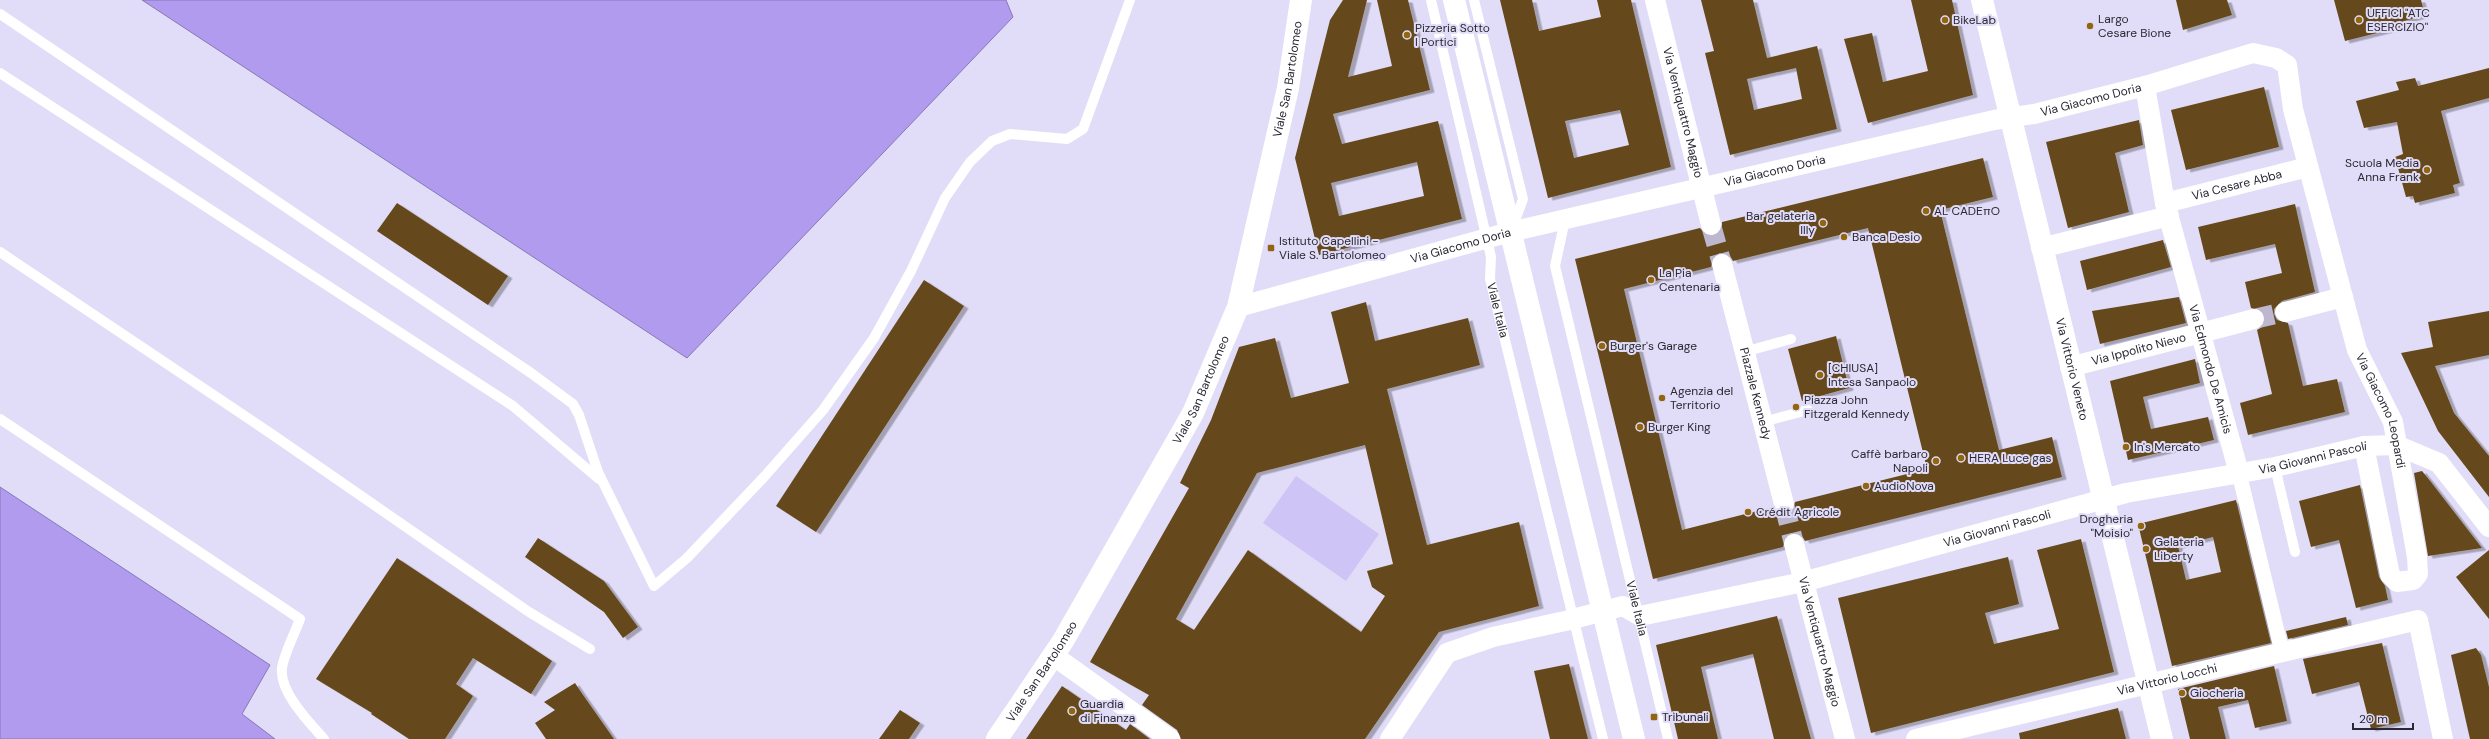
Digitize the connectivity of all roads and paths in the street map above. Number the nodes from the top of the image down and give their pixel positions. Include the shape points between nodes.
1 (1130, 0) edge
2 (1301, 0) edge
3 (1431, 0) edge
4 (1454, 0) edge
5 (1474, 0) edge
6 (1655, 0) edge
7 (1982, 0) edge
8 (0, 14) edge
9 (0, 73) edge
10 (2145, 86) junction
11 (2289, 90) joint
12 (2010, 118) junction
13 (2308, 167) junction
14 (1702, 187) junction
15 (2167, 209) junction
16 (1565, 220) junction
17 (1711, 225) tunnel mouth
18 (1510, 232) junction
19 (1487, 238) junction
20 (2041, 248) junction
21 (0, 252) edge
22 (1722, 264) tunnel mouth
23 (2343, 297) junction
24 (1238, 307) junction
25 (2285, 312) tunnel mouth
26 (2254, 319) tunnel mouth
27 (2201, 332) junction
28 (1791, 339) dead end
29 (1744, 352) junction
30 (2070, 367) junction
31 (1808, 410) dead end
32 (0, 419) edge
33 (1762, 422) junction
34 (2396, 445) junction
35 (2364, 446) junction
36 (2275, 467) junction
37 (2239, 473) junction
38 (604, 483) junction
39 (2104, 500) junction
40 (1784, 504) tunnel mouth
41 (2489, 527) edge
42 (1794, 544) tunnel mouth
43 (2295, 552) dead end
44 (1803, 582) junction
45 (1603, 611) junction
46 (1640, 616) junction
47 (1574, 619) junction
48 (590, 649) dead end
49 (2282, 652) junction
50 (1054, 656) junction
51 (2149, 685) junction
52 (324, 739) edge
53 (997, 739) edge
54 (1170, 739) edge
55 (1390, 739) edge
56 (1603, 739) edge
57 (1634, 739) edge
58 (1668, 739) edge
59 (1845, 739) edge
60 (1916, 739) edge
61 (2162, 739) edge
62 (2443, 739) edge

1 - 38 lane via 1084,129 1068,139 1010,134 992,141 970,162 945,198 911,272 874,338 824,410 687,558 654,586
2 - 24 main road, Viale San Bartolomeo via 1288,88
3 - 19 lane, Viale Italia
4 - 18 main road
5 - 18 lane via 1523,199
6 - 14 street, Via Ventiquattro Maggio
7 - 12 main road, Via Vittorio Veneto
8 - 38 lane via 565,396 574,404 579,415
9 - 38 lane via 513,406
10 - 11 street, Via Giacomo Doria via 2253,52 2276,58 2287,65
10 - 12 street, Via Giacomo Doria
10 - 15 street, Via Edmondo De Amicis
11 - 13 street, Via Giacomo Leopardi
12 - 14 street, Via Giacomo Doria
12 - 20 main road, Via Vittorio Veneto
13 - 15 street, Via Cesare Abba
13 - 23 street, Via Giacomo Leopardi
14 - 16 street, Via Giacomo Doria
14 - 17 street, Via Ventiquattro Maggio
15 - 20 street, Via Cesare Abba
15 - 27 street, Via Edmondo De Amicis
16 - 18 street, Via Giacomo Doria
16 - 46 lane, Viale Italia via 1555,266
18 - 19 street, Via Giacomo Doria
18 - 45 main road
19 - 24 street, Via Giacomo Doria
19 - 47 lane, Viale Italia via 1491,257 1490,280
20 - 30 main road, Via Vittorio Veneto
21 - 48 lane via 273,435 529,612
22 - 29 street, Piazzale Kennedy
23 - 25 street
23 - 34 street, Via Giacomo Leopardi via 2357,350 2393,422
24 - 50 main road, Viale San Bartolomeo via 1194,413
26 - 27 street, Via Ippolito Nievo
27 - 30 street, Via Ippolito Nievo
27 - 37 street, Via Edmondo De Amicis
28 - 29 lane
29 - 33 street, Piazzale Kennedy
30 - 39 main road, Via Vittorio Veneto
31 - 33 lane
32 - 52 lane via 300,619 282,669 284,682 297,708
33 - 40 street, Piazzale Kennedy
34 - 35 street, Via Giovanni Pascoli
34 - 35 street, Via Giacomo Leopardi via 2418,574 2413,580 2402,582 2394,581 2390,575
34 - 41 street via 2439,464
35 - 36 street, Via Giovanni Pascoli
36 - 37 street, Via Giovanni Pascoli
36 - 43 lane
37 - 39 street, Via Giovanni Pascoli
37 - 49 street, Via Edmondo De Amicis
39 - 44 street, Via Giovanni Pascoli
39 - 51 main road, Via Vittorio Veneto
42 - 44 street, Via Ventiquattro Maggio
44 - 46 street, Via Giovanni Pascoli
44 - 59 street, Via Ventiquattro Maggio
45 - 46 street via 1623,606
45 - 47 street
45 - 57 main road
46 - 58 lane, Viale Italia
47 - 55 street via 1493,637 1447,653
47 - 56 lane, Viale Italia
49 - 51 street, Via Vittorio Locchi
49 - 62 street, Via Vittorio Locchi via 2418,620
50 - 53 main road, Viale San Bartolomeo
50 - 54 street
51 - 60 street, Via Vittorio Locchi
51 - 61 main road, Via Vittorio Veneto

